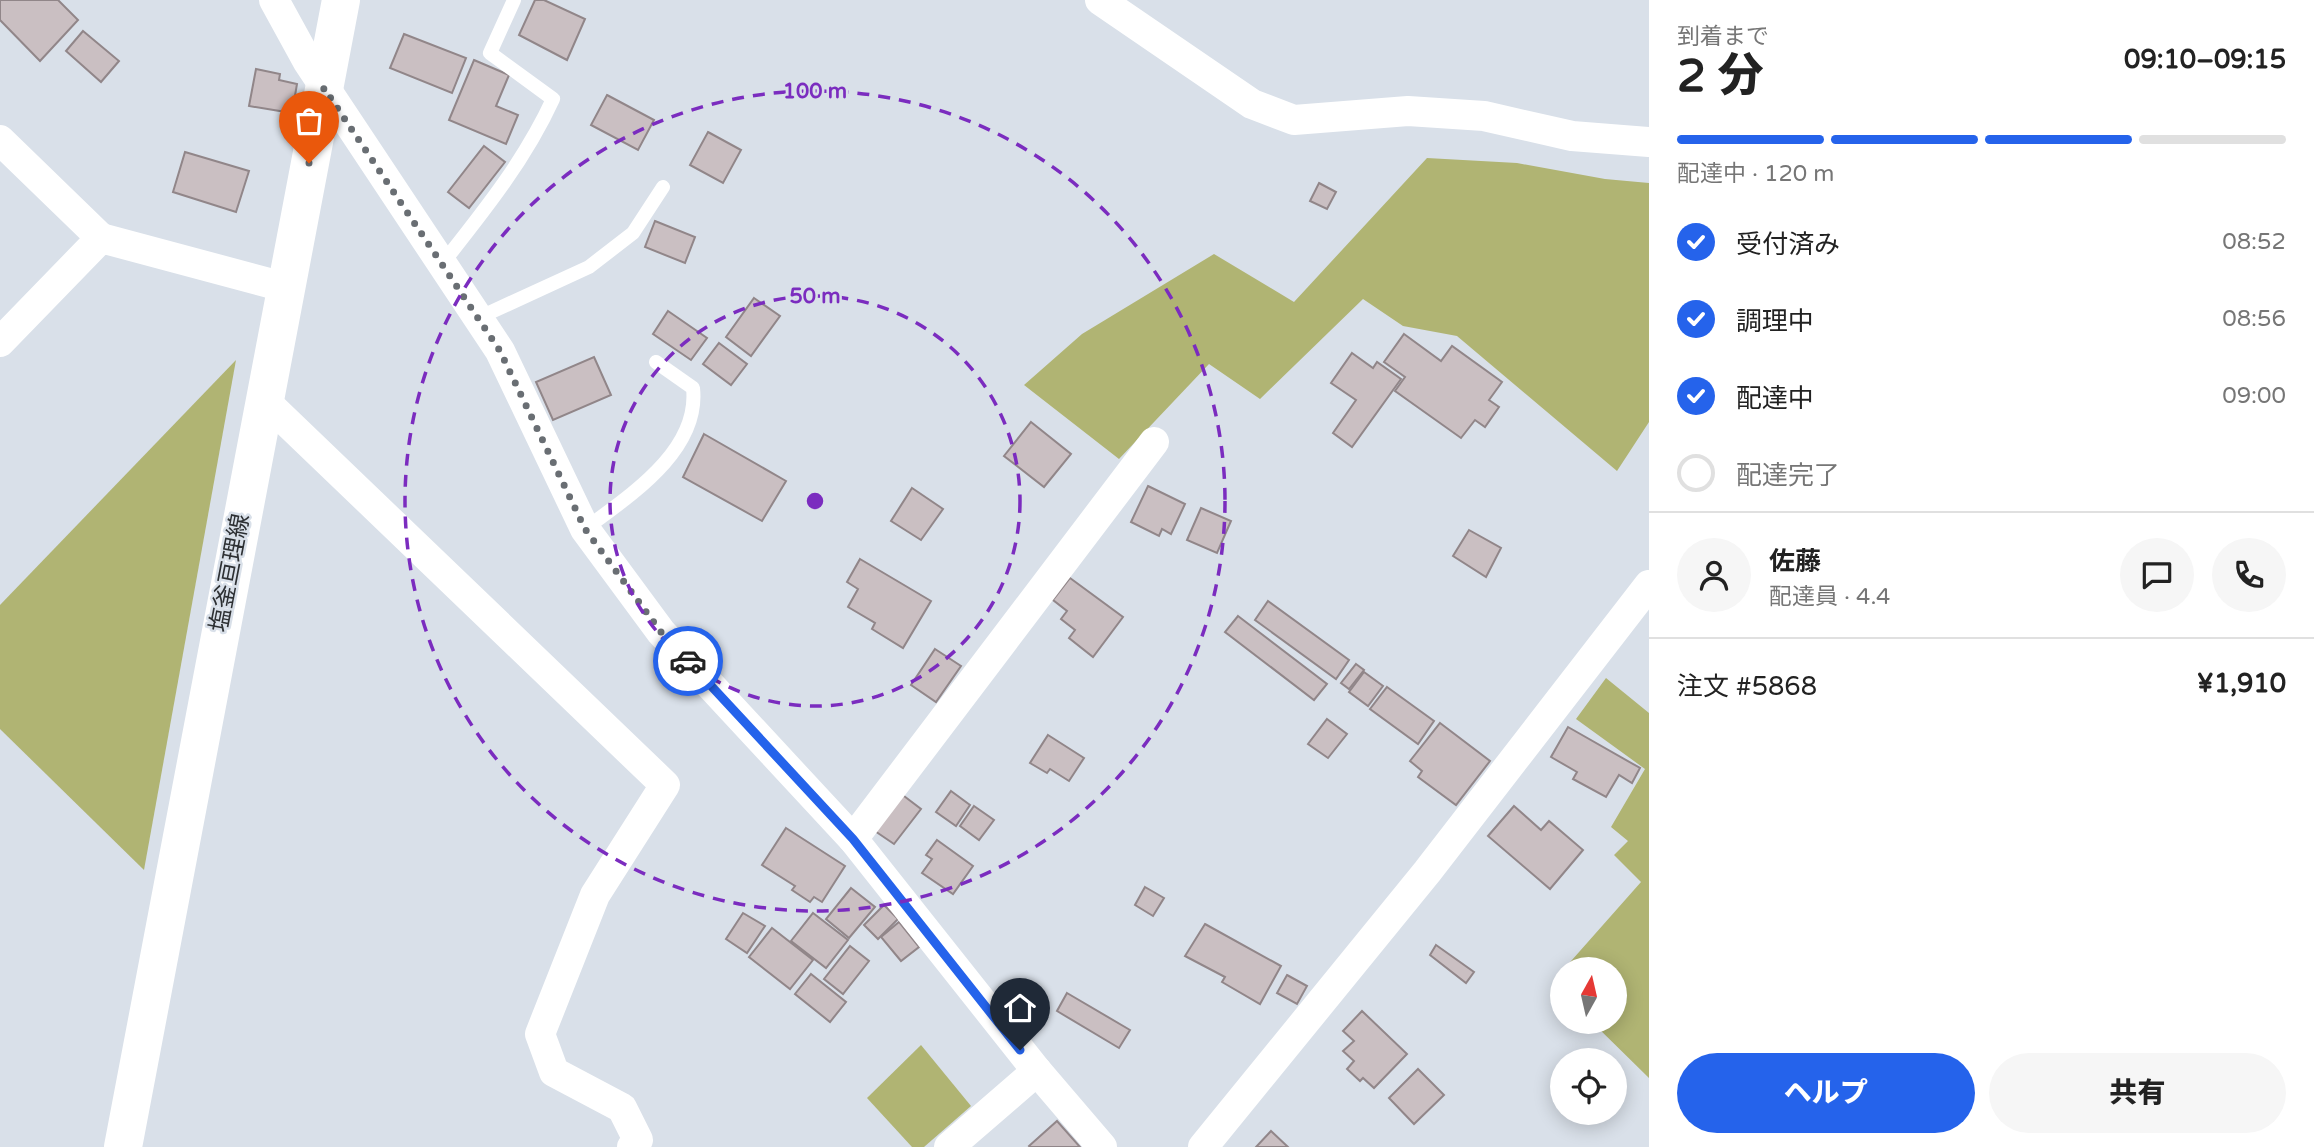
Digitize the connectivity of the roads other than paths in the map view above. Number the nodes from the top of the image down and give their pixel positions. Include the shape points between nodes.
1 (274, 0) edge
2 (341, 0) edge
3 (514, 0) edge
4 (1100, 0) edge
5 (324, 88) junction
6 (0, 140) edge
7 (1649, 142) edge
8 (663, 187) dead end
9 (101, 238) junction
10 (442, 264) junction
11 (284, 287) junction
12 (478, 318) junction
13 (0, 342) edge
14 (656, 362) dead end
15 (263, 399) junction
16 (1154, 442) dead end
17 (585, 529) junction
18 (1649, 585) edge
19 (853, 839) junction
20 (1037, 1071) junction
21 (123, 1147) edge
22 (632, 1147) edge
23 (949, 1147) edge
24 (1102, 1147) edge
25 (1203, 1147) edge

1 - 5 street
2 - 5 main road, 塩釜亘理線
3 - 10 lane via 490,53 553,99 537,134 502,187
4 - 7 street via 1252,104 1294,120 1408,111 1484,116 1572,136
5 - 10 street
5 - 11 main road, 塩釜亘理線
6 - 9 street
8 - 12 lane via 633,233 589,267
9 - 11 street
9 - 13 street
10 - 12 street
11 - 15 main road, 塩釜亘理線
12 - 17 street via 500,351
14 - 17 lane via 694,388 695,407 681,439 652,479
15 - 21 main road, 塩釜亘理線
15 - 22 street via 666,785 595,895 540,1034 554,1072 622,1108 638,1140
16 - 19 street
17 - 19 street via 661,632
18 - 25 street via 1427,872
19 - 20 street
20 - 23 street
20 - 24 street

